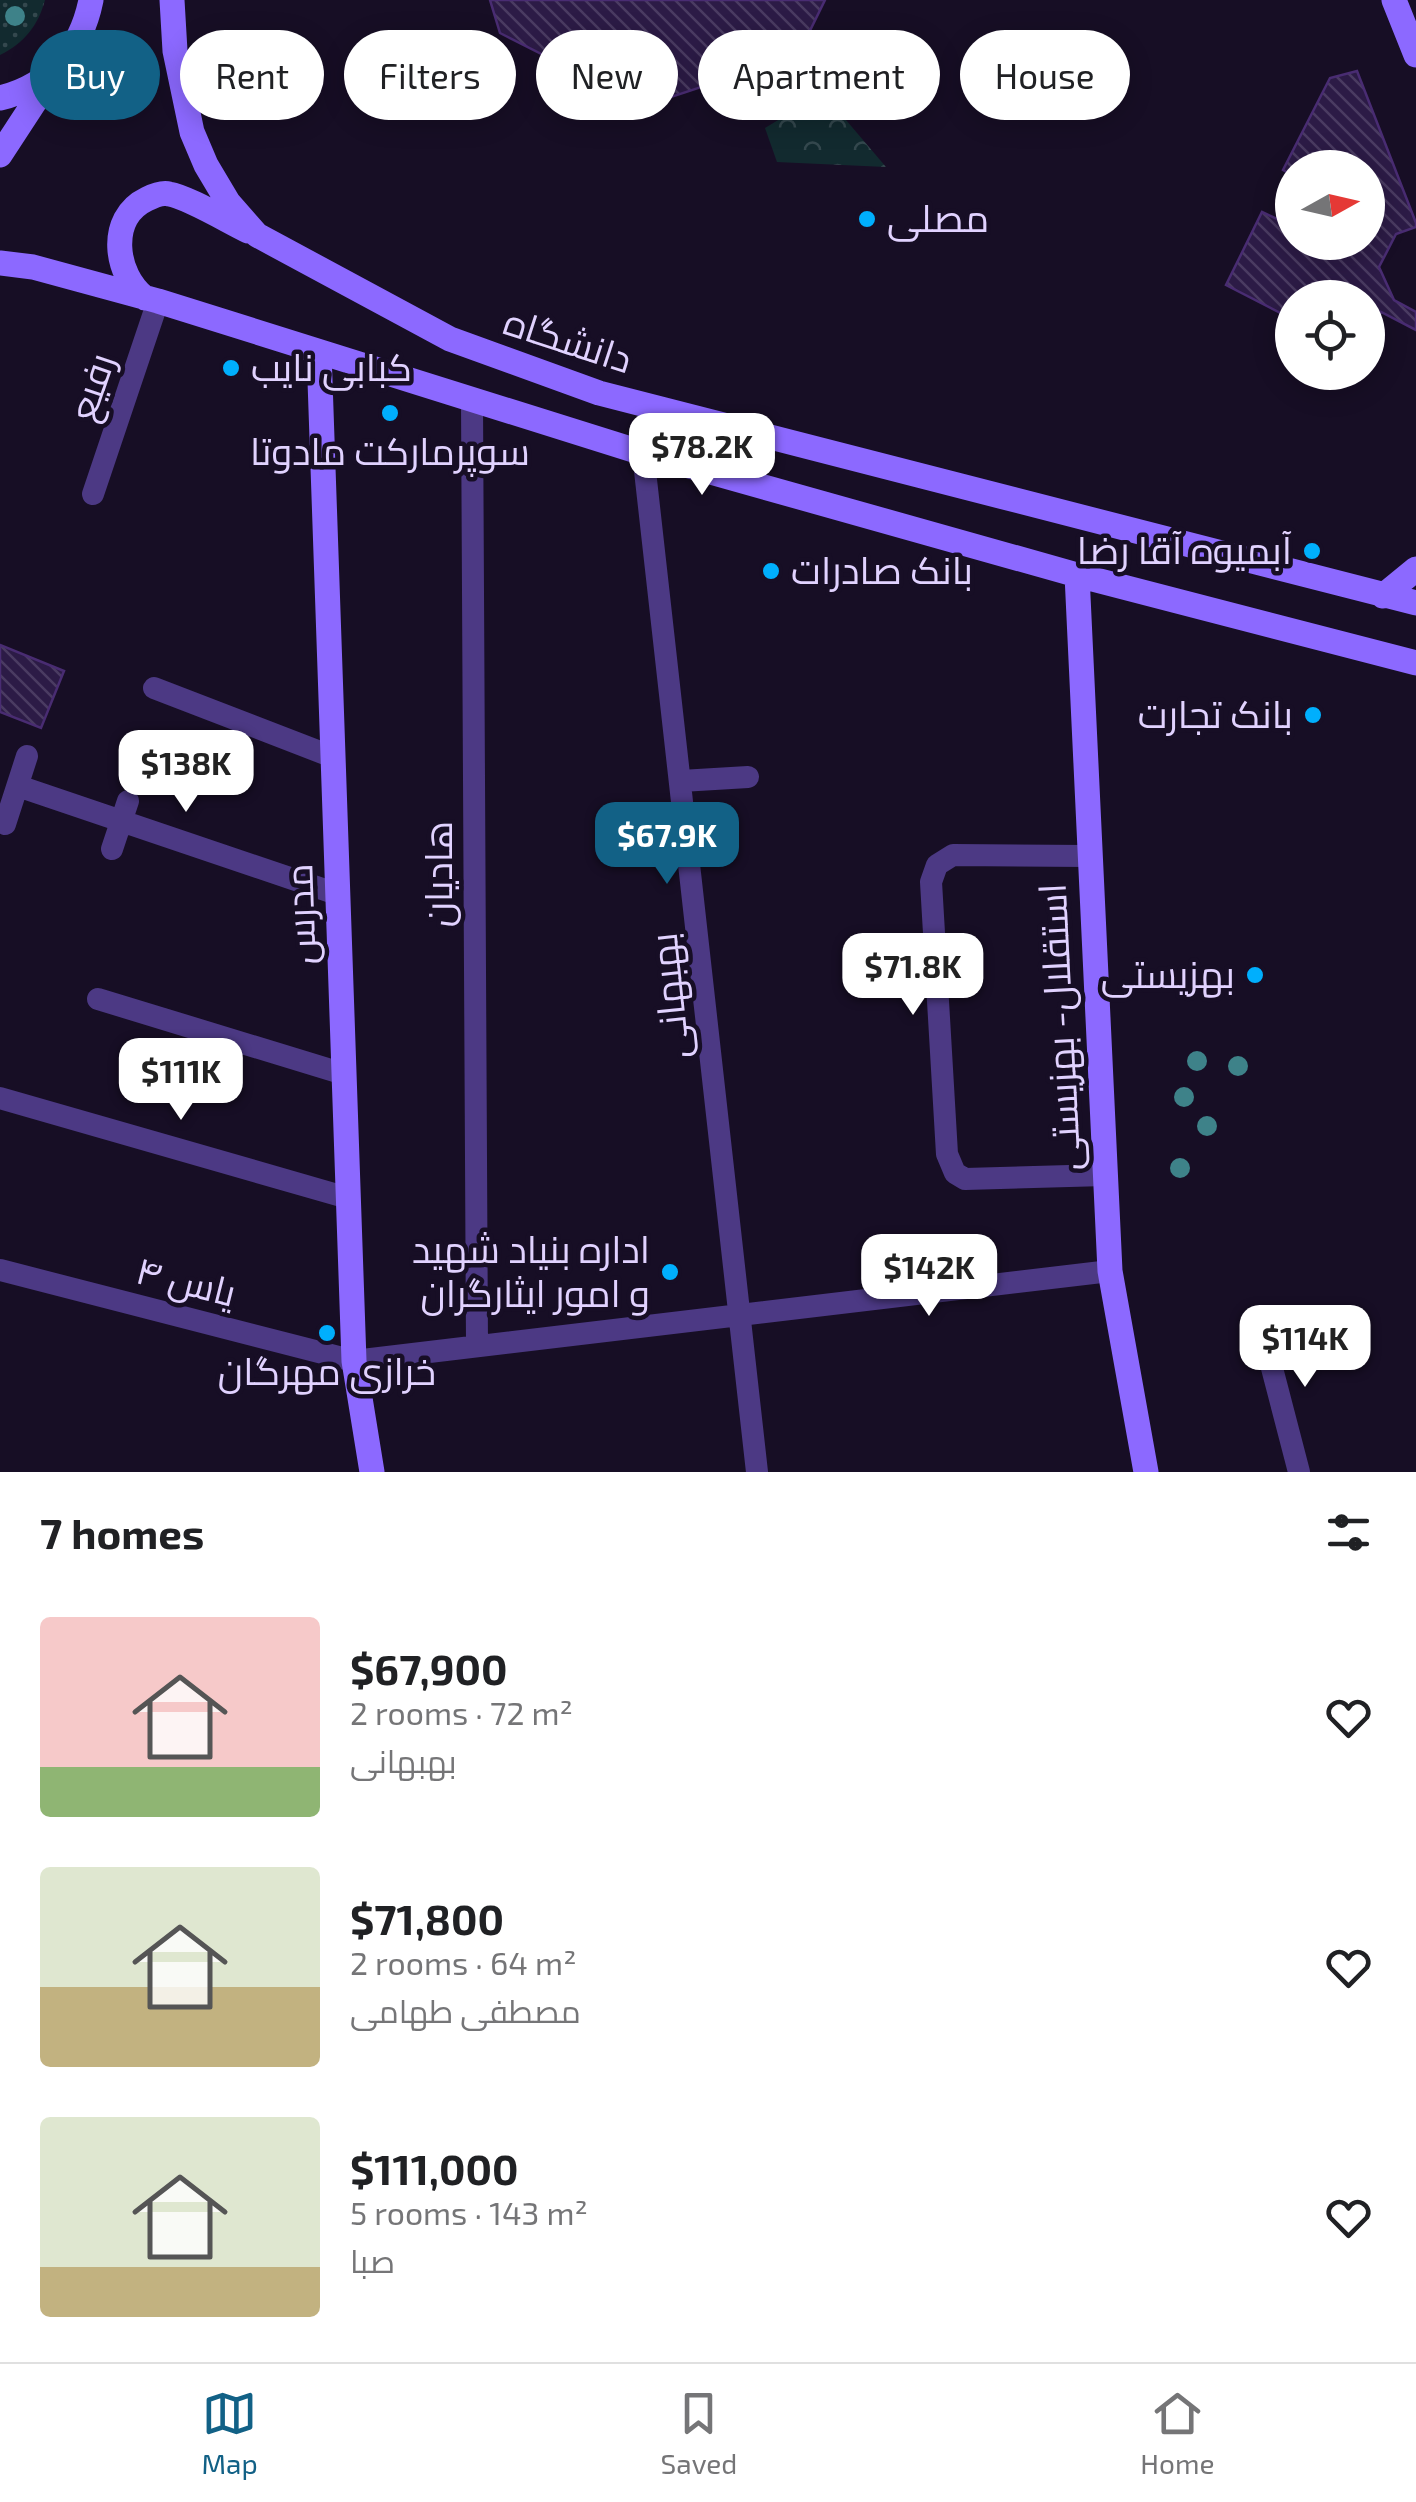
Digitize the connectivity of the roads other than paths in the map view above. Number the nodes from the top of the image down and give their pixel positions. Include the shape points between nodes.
1 (91, 0) edge
2 (101, 0) edge
3 (172, 0) edge
4 (1394, 0) edge
5 (82, 30) edge
6 (84, 30) edge
7 (1416, 55) edge
8 (30, 88) edge
9 (0, 98) edge
10 (30, 110) edge
11 (0, 155) edge
12 (257, 235) junction
13 (0, 263) edge
14 (152, 300) junction
15 (319, 352) junction
16 (472, 402) junction
17 (644, 454) junction
18 (92, 494) dead end
19 (1416, 569) edge
20 (1077, 575) junction
21 (1383, 596) junction
22 (1416, 603) edge
23 (1415, 666) edge
24 (154, 688) dead end
25 (28, 756) dead end
26 (332, 756) junction
27 (748, 777) dead end
28 (681, 782) junction
29 (18, 786) junction
30 (124, 811) junction
31 (5, 824) dead end
32 (112, 849) dead end
33 (1088, 856) junction
34 (337, 894) junction
35 (98, 999) dead end
36 (344, 1074) junction
37 (0, 1098) edge
38 (1105, 1175) junction
39 (348, 1198) junction
40 (0, 1270) edge
41 (1110, 1271) junction
42 (742, 1314) junction
43 (1260, 1322) dead end
44 (476, 1346) junction
45 (354, 1361) junction
46 (372, 1472) edge
47 (757, 1472) edge
48 (1146, 1472) edge
49 (1300, 1472) edge

1 - 5 main road
2 - 6 main road
3 - 12 main road, دانشگاه via 192,132 228,202
4 - 7 main road
8 - 9 main road
10 - 11 main road
12 - 14 main road via 170,194 139,203 118,239 133,288
12 - 21 main road, دانشگاه via 450,340 600,393
13 - 14 main road
14 - 15 main road
14 - 18 street, رفیع
15 - 16 main road
15 - 26 main road, مدرس
16 - 17 main road
16 - 44 street, هادیان
17 - 20 main road
17 - 28 street, بهبهانی
19 - 21 main road
20 - 23 main road
20 - 33 main road, استقلال- بهزیستی
21 - 22 main road, دانشگاه
24 - 26 street
25 - 29 street
26 - 34 main road, مدرس
27 - 28 street
28 - 42 street, بهبهانی
29 - 30 street
29 - 31 street
30 - 32 street
30 - 34 street
33 - 38 main road, استقلال- بهزیستی
33 - 38 street via 953,856 936,865 931,882 947,1154 954,1172 965,1178
34 - 36 main road, مدرس
35 - 36 street
36 - 39 main road, مدرس
37 - 39 street
38 - 41 main road, استقلال- بهزیستی
39 - 45 main road, مدرس
40 - 45 street, یاس ۴
41 - 42 street
41 - 48 main road, استقلال- بهزیستی
42 - 44 street
42 - 47 street, بهبهانی
43 - 49 street
44 - 45 street
45 - 46 main road, مدرس

